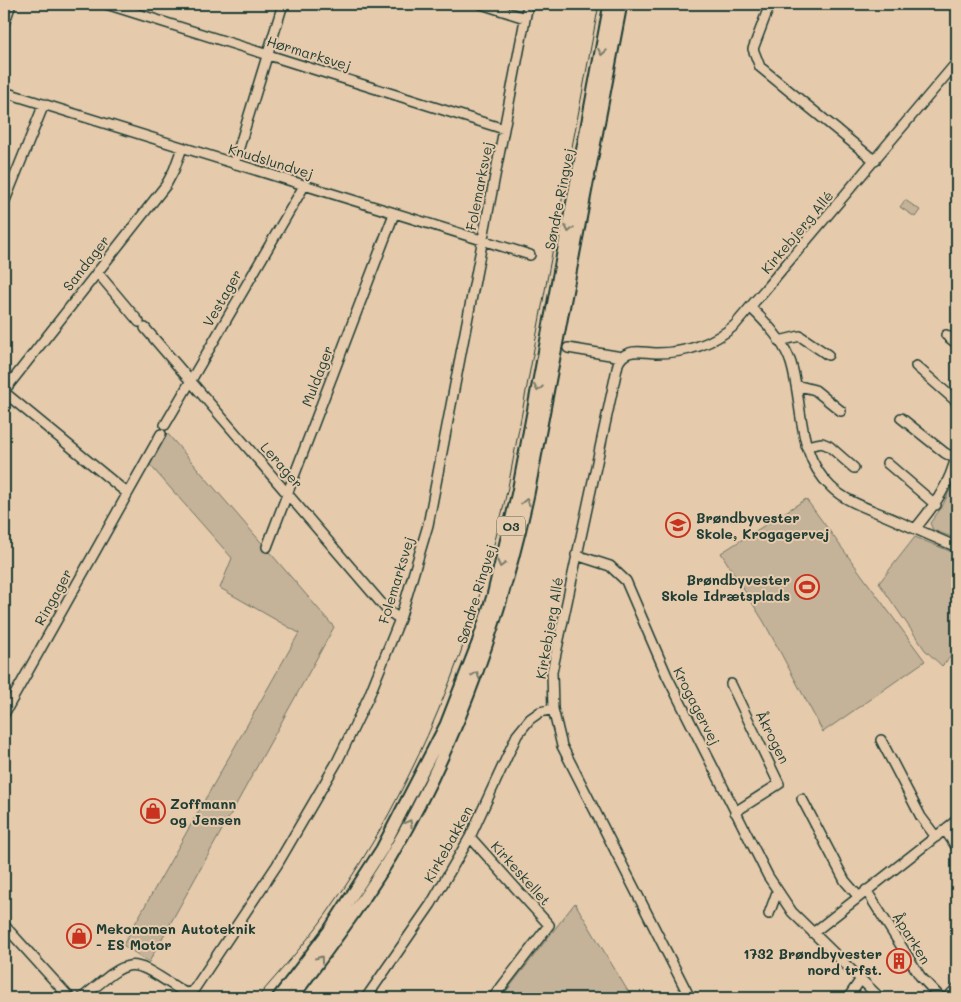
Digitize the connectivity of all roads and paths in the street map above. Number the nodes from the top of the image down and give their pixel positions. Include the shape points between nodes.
1 (11, 4) edge
2 (106, 4) edge
3 (283, 4) edge
4 (481, 4) edge
5 (528, 4) edge
6 (610, 4) edge
7 (621, 4) edge
8 (770, 4) edge
9 (525, 18) junction
10 (4, 24) edge
11 (269, 55) junction
12 (957, 62) edge
13 (4, 92) edge
14 (44, 104) junction
15 (504, 129) junction
16 (182, 148) junction
17 (875, 160) junction
18 (234, 164) junction
19 (304, 186) junction
20 (4, 203) edge
21 (394, 214) junction
22 (482, 242) junction
23 (530, 255) dead end
24 (97, 272) junction
25 (752, 308) junction
26 (946, 335) dead end
27 (779, 341) junction
28 (957, 344) edge
29 (568, 348) dead end
30 (828, 355) dead end
31 (622, 357) junction
32 (916, 366) dead end
33 (191, 380) junction
34 (796, 385) junction
35 (4, 391) edge
36 (957, 402) edge
37 (841, 411) dead end
38 (901, 418) dead end
39 (165, 425) dead end
40 (161, 434) dead end
41 (806, 446) junction
42 (957, 456) edge
43 (887, 463) dead end
44 (854, 468) dead end
45 (288, 492) junction
46 (127, 494) junction
47 (936, 505) junction
48 (916, 529) junction
49 (267, 547) dead end
50 (957, 547) edge
51 (576, 555) junction
52 (400, 619) junction
53 (730, 684) dead end
54 (553, 709) junction
55 (4, 714) edge
56 (881, 740) dead end
57 (802, 799) dead end
58 (736, 812) junction
59 (957, 820) edge
60 (945, 830) junction
61 (470, 837) junction
62 (936, 837) junction
63 (957, 848) edge
64 (866, 890) junction
65 (777, 892) junction
66 (858, 896) junction
67 (769, 914) dead end
68 (4, 925) edge
69 (813, 933) junction
70 (860, 979) junction
71 (957, 988) edge
72 (943, 997) edge
73 (70, 998) edge
74 (82, 998) edge
75 (278, 998) edge
76 (292, 998) edge
77 (366, 998) edge
78 (492, 998) edge
79 (690, 998) edge
80 (848, 998) edge
81 (880, 998) edge

1 - 10 street
2 - 11 street, Hørmarksvej
3 - 11 street
4 - 9 street
5 - 9 street, Folemarksvej
6 -> 75 main road, Søndre Ringvej / O3 via 518,492 478,643 446,725 382,849 329,931
76 -> 7 main road, Søndre Ringvej / O3 via 362,901 417,809 455,728 487,647 528,494
8 - 17 street via 753,49 760,67
9 - 15 street, Folemarksvej
11 - 15 street, Hørmarksvej
11 - 18 street
12 - 17 street, Kirkebjerg Allé
13 - 14 street, Knudslundvej
14 - 16 street, Knudslundvej
14 - 20 street
15 - 22 street, Folemarksvej
16 - 18 street, Knudslundvej
16 - 24 street, Sandager via 166,185
17 - 25 street, Kirkebjerg Allé
18 - 19 street, Knudslundvej
19 - 21 street, Knudslundvej
19 - 33 street, Vestager
21 - 22 street, Knudslundvej
21 - 45 street, Muldager
22 - 23 street, Knudslundvej
22 - 52 street, Folemarksvej via 428,525
24 - 33 street, Lerager
24 - 35 street, Sandager
25 - 27 street
25 - 31 street, Kirkebjerg Allé via 732,328 704,344 675,352 634,352
26 - 28 street
27 - 30 street via 800,336
27 - 34 street via 790,362
29 - 31 street, Kirkebjerg Allé
31 - 51 street, Kirkebjerg Allé
32 - 36 street
33 - 39 street, Vestager
33 - 45 street, Lerager
34 - 37 street via 815,390
34 - 41 street
35 - 46 street
38 - 42 street via 945,453
40 - 46 street, Ringager
41 - 44 street via 822,443 829,446
41 - 48 street via 812,464 839,494
42 - 47 street
43 - 47 street
45 - 49 street, Muldager
45 - 52 street, Lerager via 388,611
46 - 55 street, Ringager
47 - 48 street
48 - 50 street
51 - 54 street, Kirkebjerg Allé via 552,672
51 - 58 street, Krogagervej via 610,566 630,588 662,667
52 - 74 street, Folemarksvej via 369,696 333,770 277,866 196,988 185,993 147,968 128,965 112,972
53 - 58 street, Åkrogen via 779,784
54 - 61 street, Kirkebakken via 530,718 517,735
54 - 79 street, Kirkebjerg Allé via 562,746
56 - 62 street via 921,817
57 - 66 street via 845,881
58 - 65 street, Krogagervej
59 - 60 street
60 - 62 street
60 - 63 street
61 - 77 street, Kirkebakken via 431,904
61 - 78 street, Kirkeskellet via 549,925
62 - 64 street
64 - 66 street
64 - 72 street, Åparken via 920,976
65 - 67 street
65 - 69 street, Krogagervej
66 - 69 street
68 - 73 street
69 - 70 street, Krogagervej
70 - 80 street
70 - 81 street, Krogagervej
71 - 72 street

